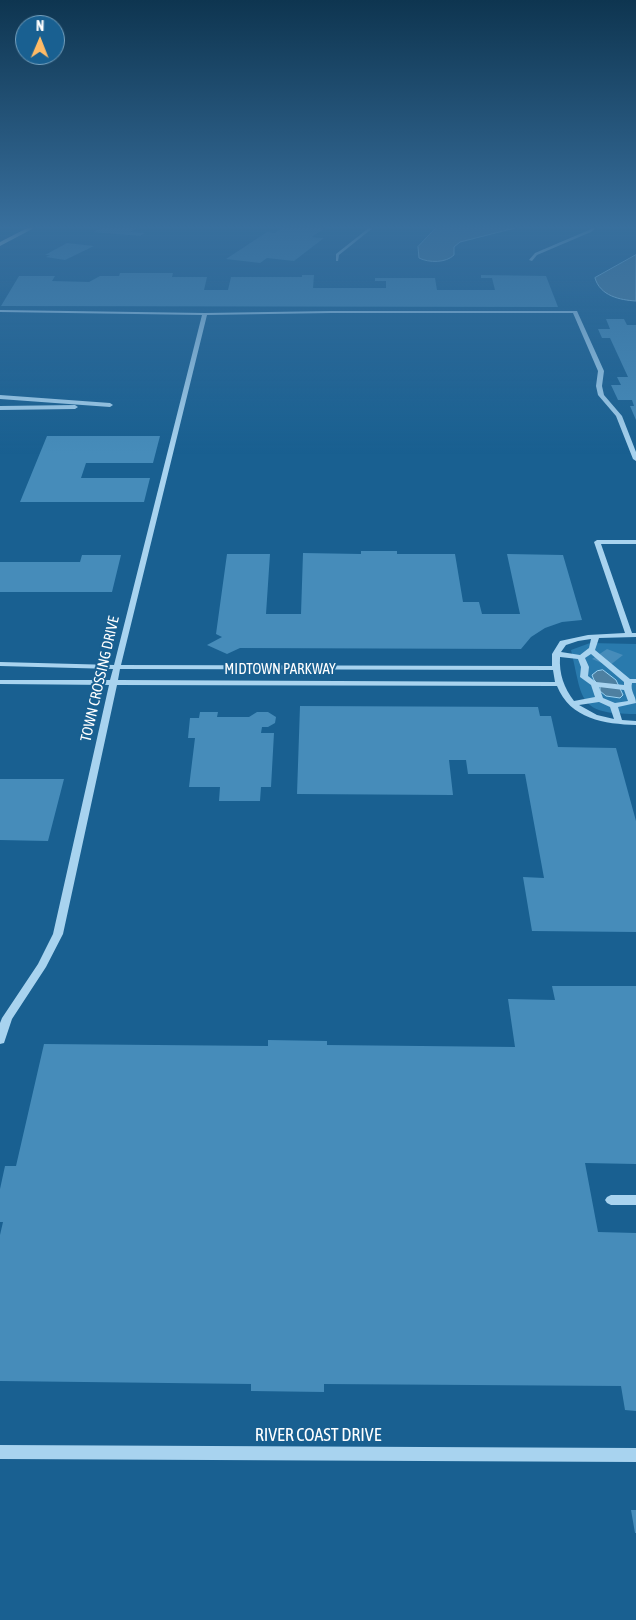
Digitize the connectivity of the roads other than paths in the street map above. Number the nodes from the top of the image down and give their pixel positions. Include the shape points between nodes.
1 (0, 312) edge
2 (204, 314) junction
3 (0, 397) edge
4 (0, 408) edge
5 (636, 459) edge
6 (636, 542) edge
7 (633, 635) edge
8 (595, 636) junction
9 (592, 651) junction
10 (556, 654) junction
11 (581, 657) junction
12 (0, 664) edge
13 (117, 667) junction
14 (556, 668) junction
15 (0, 682) edge
16 (113, 682) junction
17 (630, 683) edge
18 (560, 684) junction
19 (594, 684) junction
20 (600, 699) junction
21 (572, 704) junction
22 (614, 706) junction
23 (619, 722) junction
24 (636, 723) edge
25 (0, 1040) edge
26 (611, 1200) dead end
27 (636, 1200) edge
28 (0, 1452) edge
29 (636, 1456) edge

1 - 2 street
2 - 5 street via 575,312 601,371 601,395 619,416
2 - 13 street, TOWN CROSSING DRIVE
3 - 4 street via 110,405
6 - 7 street via 597,542
7 - 8 street
8 - 9 street
8 - 10 street via 563,643
9 - 11 street
9 - 17 street
10 - 11 street
10 - 14 street
11 - 19 street via 584,677
12 - 13 street, MIDTOWN PARKWAY
13 - 14 street, MIDTOWN PARKWAY
13 - 16 street, TOWN CROSSING DRIVE
14 - 18 street
15 - 16 street, MIDTOWN PARKWAY
16 - 18 street, MIDTOWN PARKWAY
16 - 25 street, TOWN CROSSING DRIVE via 58,934 7,1018
17 - 19 street
17 - 22 street via 633,702
18 - 21 street
19 - 20 street
20 - 21 street
20 - 22 street
21 - 23 street via 594,718
22 - 23 street
23 - 24 street
26 - 27 street
28 - 29 street, RIVER COAST DRIVE

